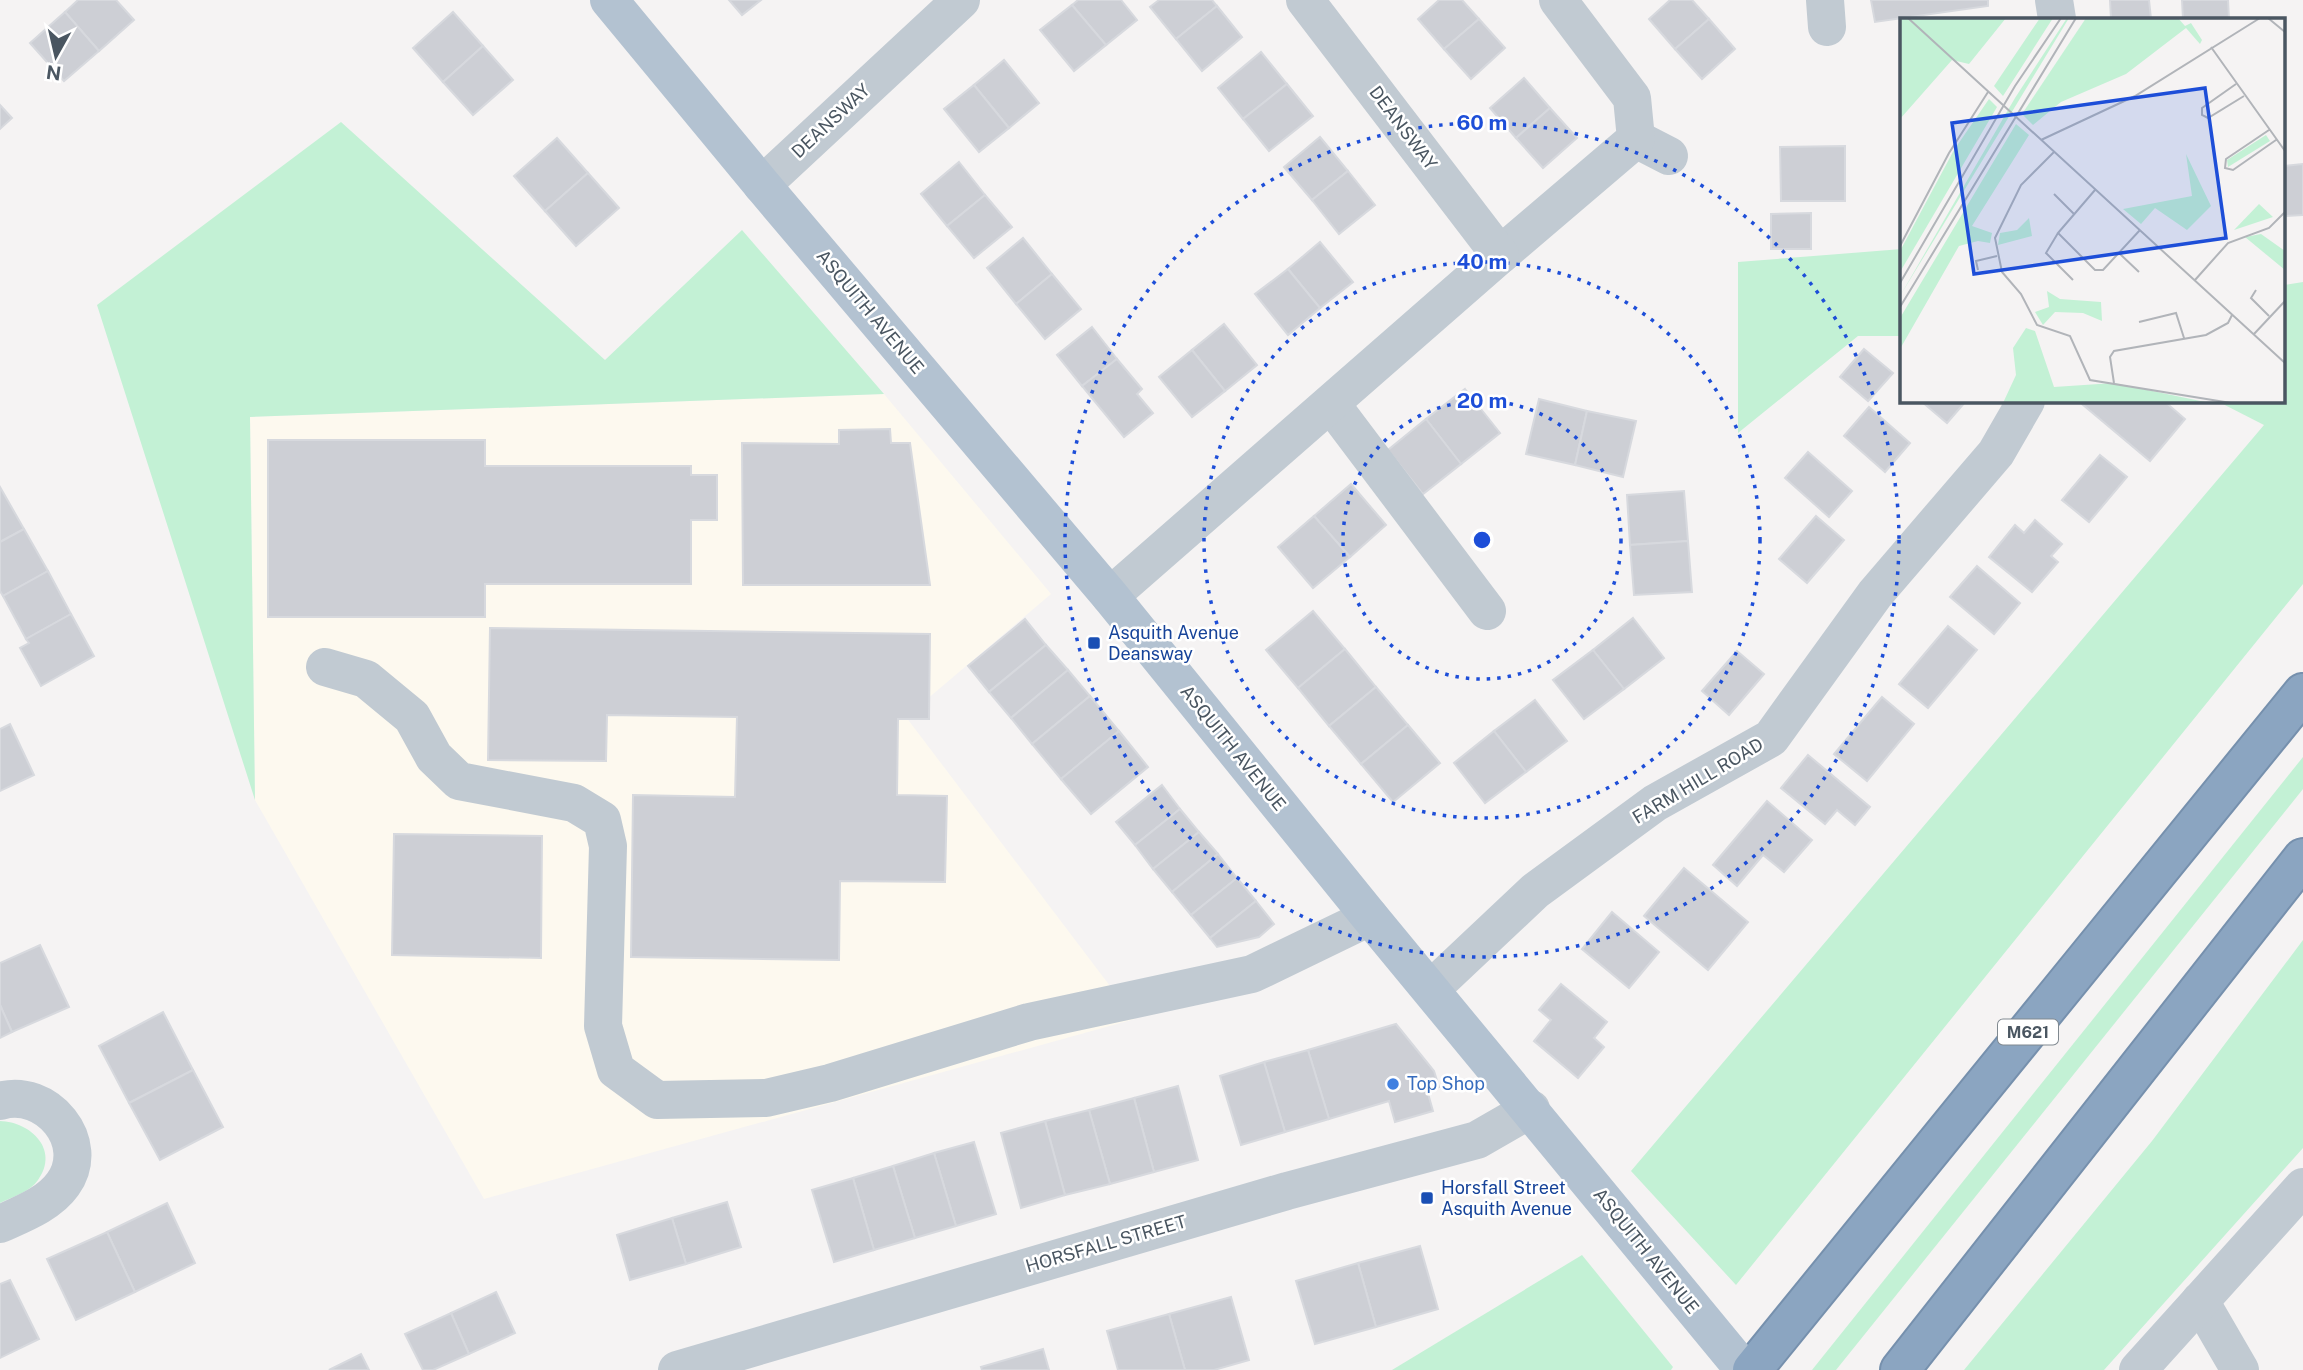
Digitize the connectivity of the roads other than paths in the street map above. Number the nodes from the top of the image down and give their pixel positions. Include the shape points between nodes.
1 (609, 0) edge
2 (961, 0) edge
3 (1305, 0) edge
4 (1558, 0) edge
5 (2054, 0) edge
6 (2057, 18) edge
7 (762, 185) junction
8 (1500, 256) junction
9 (2025, 402) edge
10 (1332, 404) junction
11 (1110, 596) junction
12 (1487, 611) dead end
13 (325, 667) dead end
14 (2303, 693) edge
15 (2303, 858) edge
16 (1370, 917) junction
17 (1431, 989) junction
18 (0, 1101) edge
19 (1531, 1109) junction
20 (2303, 1187) edge
21 (0, 1224) edge
22 (2200, 1301) junction
23 (677, 1370) edge
24 (1744, 1370) edge
25 (1752, 1370) edge
26 (1900, 1370) edge
27 (2138, 1370) edge
28 (2240, 1370) edge

1 - 7 main road, ASQUITH AVENUE
2 - 7 street, DEANSWAY
3 - 8 street, DEANSWAY
4 - 8 street via 1632,98 1652,147
5 - 6 street
7 - 11 main road, ASQUITH AVENUE
8 - 10 street
9 - 17 street, FARM HILL ROAD via 1996,453 1875,594 1771,738 1655,803 1546,883
10 - 11 street
10 - 12 street
11 - 16 main road, ASQUITH AVENUE
13 - 16 street via 366,679 412,717 434,757 459,781 574,803 602,820 608,846 603,1026 616,1070 657,1100 766,1098 830,1083 1030,1022 1252,974
14 - 25 highway, M621
15 - 26 highway
16 - 17 main road, ASQUITH AVENUE
17 - 19 main road, ASQUITH AVENUE
18 - 21 street via 27,1099 43,1105 58,1116 72,1148 65,1182 54,1195
19 - 23 street, HORSFALL STREET via 1477,1140
19 - 24 main road, ASQUITH AVENUE
20 - 22 street
22 - 27 street
22 - 28 street

